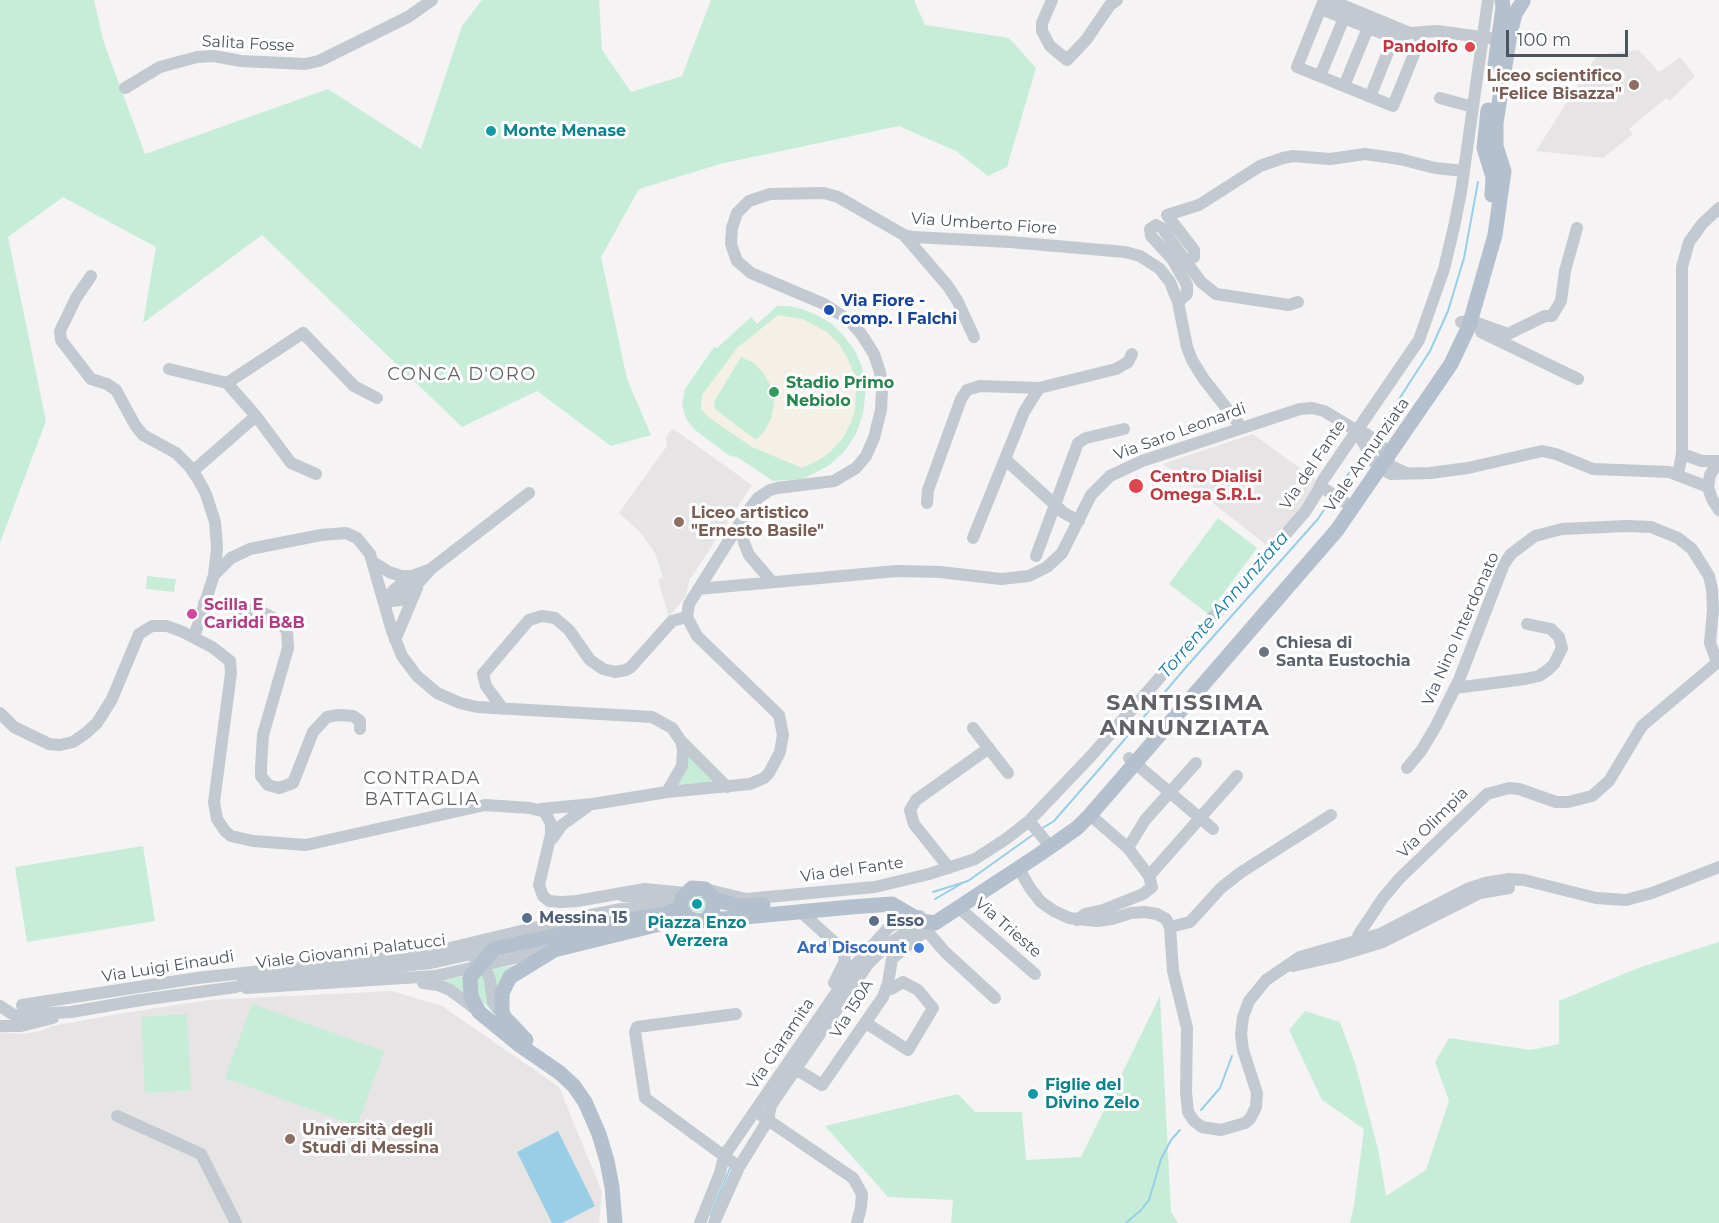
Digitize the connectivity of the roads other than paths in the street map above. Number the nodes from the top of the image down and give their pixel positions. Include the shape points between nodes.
1 (432, 0) edge
2 (1052, 0) edge
3 (1117, 0) edge
4 (1488, 0) edge
5 (1502, 0) edge
6 (1508, 0) edge
7 (1525, 1) edge
8 (1325, 3) edge
9 (1344, 18) junction
10 (1368, 28) junction
11 (1423, 32) junction
12 (1396, 33) junction
13 (1482, 37) junction
14 (1499, 39) junction
15 (1320, 76) junction
16 (1344, 86) junction
17 (125, 88) dead end
18 (1370, 97) junction
19 (1440, 98) dead end
20 (1473, 107) junction
21 (1492, 157) junction
22 (1464, 171) junction
23 (1719, 208) edge
24 (1577, 228) dead end
25 (904, 235) junction
26 (1187, 261) junction
27 (91, 276) dead end
28 (1178, 302) junction
29 (1298, 302) dead end
30 (1465, 323) junction
31 (974, 337) dead end
32 (1132, 354) dead end
33 (169, 369) dead end
34 (1578, 379) dead end
35 (227, 383) junction
36 (1039, 388) junction
37 (376, 398) dead end
38 (256, 416) junction
39 (1242, 428) junction
40 (1124, 429) dead end
41 (1357, 431) junction
42 (1682, 454) junction
43 (1006, 460) junction
44 (1381, 460) junction
45 (1719, 461) edge
46 (193, 471) junction
47 (316, 474) dead end
48 (1678, 474) junction
49 (1322, 487) junction
50 (1708, 487) junction
51 (529, 493) dead end
52 (1344, 502) junction
53 (927, 503) dead end
54 (1054, 505) junction
55 (1719, 510) edge
56 (1079, 521) junction
57 (740, 523) junction
58 (1334, 528) junction
59 (973, 538) dead end
60 (1036, 556) dead end
61 (373, 562) junction
62 (214, 575) junction
63 (416, 579) junction
64 (772, 582) junction
65 (698, 589) junction
66 (384, 602) junction
67 (204, 603) junction
68 (687, 617) junction
69 (1527, 624) dead end
70 (194, 638) junction
71 (394, 640) junction
72 (1718, 661) edge
73 (1455, 688) junction
74 (504, 709) junction
75 (0, 713) edge
76 (973, 728) dead end
77 (360, 729) dead end
78 (681, 741) junction
79 (989, 748) junction
80 (1132, 761) junction
81 (1196, 764) dead end
82 (1407, 768) dead end
83 (1008, 773) dead end
84 (1237, 776) dead end
85 (727, 787) junction
86 (667, 792) junction
87 (1169, 792) junction
88 (593, 804) junction
89 (541, 810) junction
90 (1090, 815) junction
91 (1331, 815) dead end
92 (1200, 820) junction
93 (1030, 823) junction
94 (1213, 829) dead end
95 (549, 843) junction
96 (1051, 843) junction
97 (1128, 848) junction
98 (1719, 867) edge
99 (949, 868) junction
100 (1019, 869) junction
101 (1719, 875) edge
102 (1149, 876) junction
103 (901, 882) junction
104 (709, 894) junction
105 (616, 895) junction
106 (876, 895) junction
107 (649, 899) junction
108 (892, 904) junction
109 (683, 905) junction
110 (1444, 906) junction
111 (638, 908) junction
112 (955, 910) junction
113 (801, 912) junction
114 (1077, 920) junction
115 (924, 921) junction
116 (894, 923) junction
117 (1170, 927) junction
118 (1355, 946) junction
119 (494, 949) junction
120 (554, 950) junction
121 (452, 958) junction
122 (477, 967) junction
123 (1035, 974) dead end
124 (401, 980) junction
125 (236, 987) junction
126 (886, 988) junction
127 (832, 998) junction
128 (994, 998) dead end
129 (22, 1005) dead end
130 (0, 1006) edge
131 (71, 1012) junction
132 (479, 1012) junction
133 (736, 1014) dead end
134 (504, 1017) junction
135 (866, 1023) junction
136 (0, 1026) edge
137 (552, 1066) junction
138 (792, 1066) junction
139 (754, 1111) junction
140 (117, 1116) dead end
141 (768, 1120) junction
142 (724, 1156) junction
143 (739, 1167) junction
144 (236, 1223) edge
145 (615, 1223) edge
146 (700, 1223) edge
147 (714, 1223) edge
148 (857, 1223) edge

1 - 17 street, Salita Fosse via 408,17 319,61 304,64 197,57 160,67
2 - 3 street via 1042,31 1050,46 1067,60
4 - 13 street, Via del Fante
5 - 14 main road, Viale Annunziata
6 - 7 main road
7 - 21 main road, Viale Annunziata via 1515,14 1510,34
8 - 9 street
8 - 12 street
8 - 15 street via 1297,67
9 - 10 street
9 - 15 street
10 - 12 street
10 - 16 street
11 - 12 street
11 - 13 street
11 - 18 street via 1393,106
12 - 18 street
13 - 14 street
13 - 20 street, Via del Fante
14 - 21 main road, Viale Annunziata via 1484,141
15 - 16 street
16 - 18 street
19 - 20 street
20 - 22 street, Via del Fante
21 - 30 main road, Viale Annunziata via 1504,171 1496,235
22 - 26 street via 1365,154 1330,159 1283,158 1260,166 1199,205 1167,214 1194,250 1194,257
22 - 41 street, Via del Fante via 1444,268 1419,340
23 - 42 street via 1689,243 1682,267
24 - 30 street via 1555,314 1508,334
25 - 28 street, Via Umberto Fiore via 1132,253 1160,269
25 - 31 street via 947,285
25 - 57 street, Via Umberto Fiore via 845,200 824,193 762,196 749,201 737,213 731,236 737,261 751,273 824,304 850,321 874,354 882,390 874,438 856,468 834,481 770,490 752,504
26 - 28 street via 1162,228 1152,226 1151,236 1172,259 1187,285 1187,294
26 - 29 street via 1201,282 1216,294 1289,305
27 - 46 street via 60,331 61,340 91,379 116,390 143,435 176,453
28 - 39 street, Via Umberto Fiore via 1192,360
30 - 34 street
30 - 44 main road, Viale Annunziata via 1451,364
32 - 36 street via 1128,362 1116,369
33 - 35 street
35 - 37 street via 300,329 354,386
35 - 38 street
36 - 43 street via 1024,412
36 - 53 street via 980,386 966,390 928,490
38 - 46 street
38 - 47 street via 291,463
39 - 41 street, Via Saro Leonardi via 1307,408 1324,411
39 - 56 street, Via Saro Leonardi via 1119,471 1097,488
40 - 54 street via 1078,443
41 - 44 street, Via Saro Leonardi via 1380,443
41 - 49 street, Via del Fante
42 - 45 street via 1702,461
42 - 48 street
43 - 54 street
43 - 59 street
44 - 48 street via 1391,474 1430,473 1542,452 1593,469
44 - 52 main road, Viale Annunziata
44 - 58 main road, Viale Annunziata
45 - 50 street
46 - 62 street via 215,522
48 - 50 street
49 - 52 street
49 - 93 street, Via del Fante via 1305,512
50 - 55 street
51 - 63 street
52 - 58 main road, Viale Annunziata
54 - 56 street
54 - 60 street
56 - 64 street, Via Saro Leonardi via 1055,561 1021,578 897,571
57 - 64 street via 749,555
57 - 65 street, Via Umberto Fiore
58 - 80 main road, Viale Annunziata via 1228,656
61 - 62 street via 357,538 331,533 244,552 225,562
61 - 63 street via 395,575
61 - 66 street
62 - 67 street
63 - 66 street via 395,589
63 - 71 street
64 - 65 street, Via Saro Leonardi
65 - 68 street, Via Umberto Fiore
66 - 71 street
67 - 70 street
67 - 77 street via 262,612 279,621 287,631 288,648 263,735 261,776 268,785 279,788 293,783 313,732 327,717 353,716 360,721
68 - 74 street via 672,621 632,667 615,672 590,660 569,630 555,618 529,620 483,674 486,686
68 - 85 street via 697,636 775,710 782,722 780,752 769,773 750,784
69 - 73 street via 1551,629 1559,637 1562,648 1549,669 1525,679
70 - 75 street via 163,626 152,626 142,632 97,723 73,742 52,745 14,728
70 - 89 street via 221,653 231,665 214,802 217,819 231,836 306,845 485,805
71 - 74 street via 408,665 436,693 470,706
72 - 73 street, Via Nino Interdonato via 1710,643 1713,610 1709,576 1692,549 1678,538 1651,528 1562,530 1535,537 1511,554
72 - 118 street, Via Olimpia via 1642,726 1609,781 1592,796 1556,802 1519,789 1486,794 1399,879 1367,920
73 - 82 street, Via Nino Interdonato via 1436,726
74 - 78 street via 652,717 672,728
76 - 79 street
78 - 85 street
78 - 86 street via 682,766
79 - 83 street
79 - 99 street via 916,800 910,810 914,824
80 - 87 street
80 - 90 main road, Viale Annunziata
80 - 96 main road, Viale Annunziata
81 - 87 street
84 - 92 street
85 - 86 street
86 - 88 street
87 - 92 street
87 - 97 street
88 - 89 street
88 - 95 street via 562,825
89 - 95 street via 551,824
90 - 96 main road, Viale Annunziata
90 - 97 street
91 - 117 street via 1240,873 1190,922
92 - 94 street
92 - 102 street
93 - 96 street
93 - 99 street, Via del Fante via 975,859
95 - 105 street via 539,881 546,898 561,902
96 - 100 main road, Viale Annunziata
97 - 102 street
98 - 110 street via 1626,900 1596,898 1509,879 1485,883
99 - 103 street, Via del Fante
100 - 112 main road, Viale Annunziata
100 - 114 street via 1041,902
101 - 110 street via 1626,907 1594,905 1509,888
102 - 114 street via 1152,886 1143,894
103 - 104 street, Via del Fante via 746,899
103 - 106 street
104 - 106 main road via 745,907
104 - 109 main road via 697,887
104 - 109 main road via 711,915
105 - 107 street
105 - 109 street via 645,889
106 - 115 main road via 904,899
107 - 109 street via 658,893
107 - 111 street
108 - 113 main road
108 - 115 main road
108 - 116 street via 897,912
109 - 111 street, Via Luigi Einaudi
109 - 113 main road
109 - 119 main road, Viale Giovanni Palatucci via 666,914
109 - 120 main road, Viale Giovanni Palatucci
110 - 118 street via 1383,942
111 - 129 street, Via Luigi Einaudi via 571,919 429,952 219,975
112 - 115 main road
112 - 123 street, Via Trieste
113 - 127 street via 840,946 845,956
114 - 117 street via 1105,921 1145,912 1162,916
115 - 116 street
115 - 126 street, Via 150A via 892,959
115 - 128 street via 945,952
115 - 138 street, Via Ciaramita via 886,946 868,964
116 - 127 street, Via Ciaramita via 865,952
117 - 118 street via 1171,963 1187,1028 1187,1106 1194,1121 1221,1130 1238,1126 1254,1113 1257,1093 1241,1042 1249,1001 1272,975 1287,967
119 - 121 street, Viale Giovanni Palatucci
119 - 122 main road
120 - 122 street, Viale Giovanni Palatucci
120 - 134 main road via 510,976 502,993
121 - 122 street
121 - 125 street, Viale Giovanni Palatucci via 252,981
122 - 124 street, Viale Giovanni Palatucci
122 - 132 main road via 469,987
122 - 134 street via 487,972 493,1002
124 - 125 street, Viale Giovanni Palatucci
124 - 132 street via 444,987
125 - 131 street, Viale Giovanni Palatucci
126 - 135 street, Via 150A
126 - 135 street via 903,982 918,990 933,1008 908,1050
127 - 138 street, Via Ciaramita
130 - 131 street via 14,1015
131 - 136 street via 21,1026
132 - 137 main road
133 - 142 street via 637,1027 635,1032 644,1096
134 - 137 main road
135 - 138 street, Via 150A via 822,1085
137 - 145 main road via 580,1094 599,1134 612,1187
138 - 139 street, Via Ciaramita
138 - 141 street, Via Ciaramita via 771,1105
139 - 141 street
139 - 142 street, Via Ciaramita
140 - 144 street via 201,1154
141 - 143 street, Via Ciaramita
141 - 148 street via 852,1178 862,1194
142 - 143 street
142 - 146 street, Via Ciaramita
143 - 147 street, Via Ciaramita

